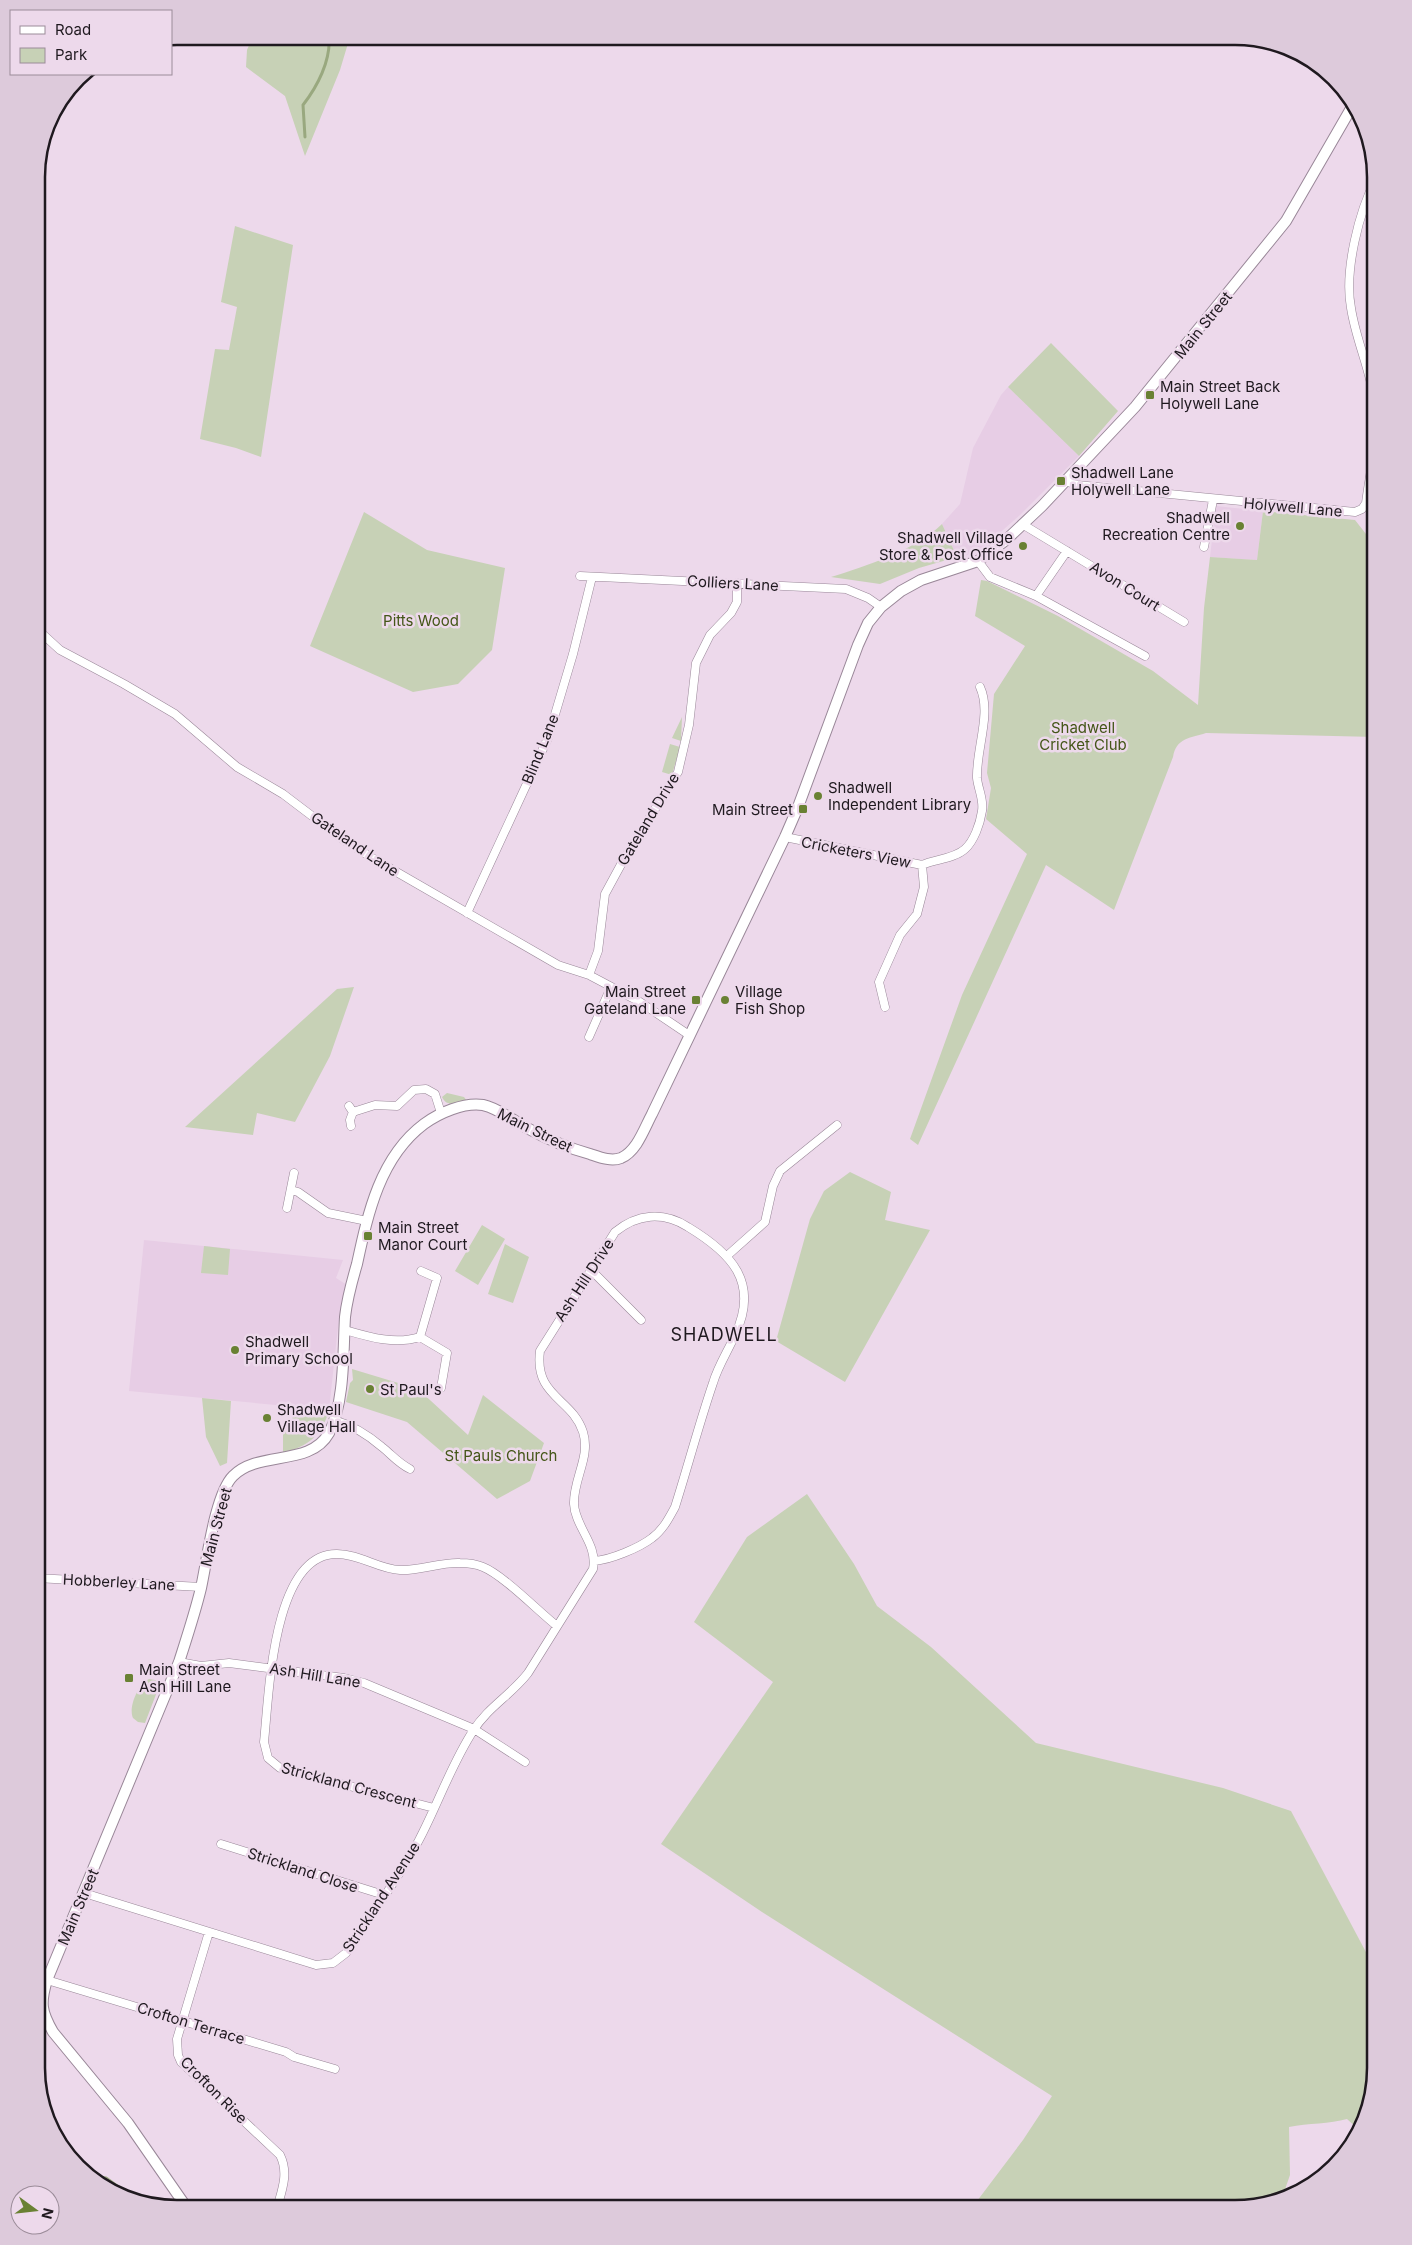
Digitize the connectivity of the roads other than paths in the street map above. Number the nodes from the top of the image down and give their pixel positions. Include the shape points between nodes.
1 (1349, 112) edge
2 (1367, 197) edge
3 (1367, 372) edge
4 (1065, 481) junction
5 (1367, 487) edge
6 (1214, 500) junction
7 (1022, 524) junction
8 (1204, 547) dead end
9 (1066, 551) junction
10 (978, 561) junction
11 (580, 576) dead end
12 (592, 577) junction
13 (736, 583) junction
14 (1036, 596) junction
15 (881, 607) junction
16 (1184, 622) dead end
17 (45, 636) edge
18 (1144, 656) dead end
19 (980, 687) dead end
20 (785, 837) junction
21 (922, 865) junction
22 (468, 914) junction
23 (589, 975) junction
24 (612, 987) junction
25 (885, 1007) dead end
26 (689, 1035) junction
27 (589, 1037) dead end
28 (441, 1113) junction
29 (837, 1125) dead end
30 (351, 1126) dead end
31 (294, 1172) dead end
32 (291, 1190) junction
33 (287, 1208) dead end
34 (367, 1221) junction
35 (728, 1256) junction
36 (590, 1269) junction
37 (421, 1271) dead end
38 (641, 1320) dead end
39 (345, 1330) junction
40 (420, 1337) junction
41 (441, 1388) dead end
42 (334, 1420) junction
43 (410, 1469) dead end
44 (594, 1561) junction
45 (45, 1578) edge
46 (201, 1587) junction
47 (557, 1626) junction
48 (179, 1662) junction
49 (273, 1668) junction
50 (474, 1729) junction
51 (525, 1762) dead end
52 (434, 1808) junction
53 (222, 1844) dead end
54 (84, 1892) junction
55 (384, 1895) junction
56 (209, 1932) junction
57 (47, 1980) junction
58 (45, 1990) edge
59 (45, 2016) edge
60 (182, 2021) junction
61 (335, 2068) dead end
62 (181, 2200) edge
63 (279, 2200) edge

1 - 4 street, Main Street via 1286,221 1136,407
2 - 3 street, Holywell Lane via 1358,227 1350,281 1351,307
4 - 6 street, Holywell Lane
4 - 7 street, Main Street
5 - 6 street, Holywell Lane via 1364,506 1354,512
6 - 8 street
7 - 9 street, Avon Court
7 - 10 street, Main Street
9 - 14 street
9 - 16 street, Avon Court
10 - 14 street via 990,577
10 - 15 street, Main Street via 921,580 901,590
11 - 12 street, Colliers Lane
12 - 13 street, Colliers Lane
12 - 22 street, Blind Lane via 548,738
13 - 15 street, Colliers Lane via 846,589
13 - 23 street, Gateland Drive via 737,602 710,635 696,663 690,725 678,772 605,894 598,951
14 - 18 street
15 - 20 street, Main Street via 868,623 858,645
17 - 22 street, Gateland Lane via 60,650 175,714 237,768 283,794 345,841
19 - 21 street, Cricketers View via 986,704 977,779 983,802 982,813 973,839 964,850
20 - 21 street, Cricketers View
20 - 26 street, Main Street
21 - 25 street via 924,887 917,914 900,935 878,982
22 - 23 street, Gateland Lane via 558,965
23 - 24 street, Gateland Lane
24 - 26 street, Gateland Lane
24 - 27 street
26 - 28 street, Main Street via 640,1139 621,1158 605,1158 562,1145 483,1105
28 - 30 street via 435,1094 426,1089 414,1090 397,1106 351,1109
28 - 34 street, Main Street via 405,1139 382,1178
29 - 35 street via 780,1171 765,1222
31 - 32 street
32 - 33 street
32 - 34 street via 328,1213
34 - 39 street, Main Street via 347,1301
35 - 36 street, Ash Hill Drive via 688,1226 658,1216 626,1223 615,1232
35 - 44 street, Ash Hill Drive via 744,1293 743,1314 712,1384 675,1507 666,1524 652,1539 611,1558
36 - 38 street
36 - 44 street, Ash Hill Drive via 545,1340 538,1364 547,1387 577,1421 584,1435 585,1451 574,1508 592,1547
37 - 40 street via 437,1278
39 - 40 street via 376,1339 408,1341
39 - 42 street, Main Street
40 - 41 street via 447,1353
42 - 43 street via 348,1424
42 - 46 street, Main Street via 329,1433 316,1447 239,1470 226,1484
44 - 47 street via 589,1575
45 - 46 street, Hobberley Lane
46 - 48 street, Main Street
47 - 49 street via 483,1567 459,1563 401,1570 336,1554 312,1562 290,1590 279,1624
47 - 50 street via 520,1682 498,1700
48 - 49 street, Ash Hill Lane via 201,1666 229,1663
48 - 54 street, Main Street
49 - 50 street, Ash Hill Lane via 364,1683
49 - 52 street, Strickland Crescent via 264,1742 273,1764
50 - 51 street, Ash Hill Lane
50 - 52 street, Strickland Avenue
52 - 55 street, Strickland Avenue via 419,1840
53 - 55 street, Strickland Close
54 - 56 street, Strickland Avenue
54 - 57 street, Main Street
55 - 56 street, Strickland Avenue via 346,1952 325,1965
56 - 60 street, Crofton Rise
57 - 58 street, Main Street
57 - 60 street, Crofton Terrace
59 - 62 street, Main Street via 53,2032 128,2123
60 - 61 street, Crofton Terrace
60 - 63 street, Crofton Rise via 176,2047 181,2062 284,2162 285,2178

